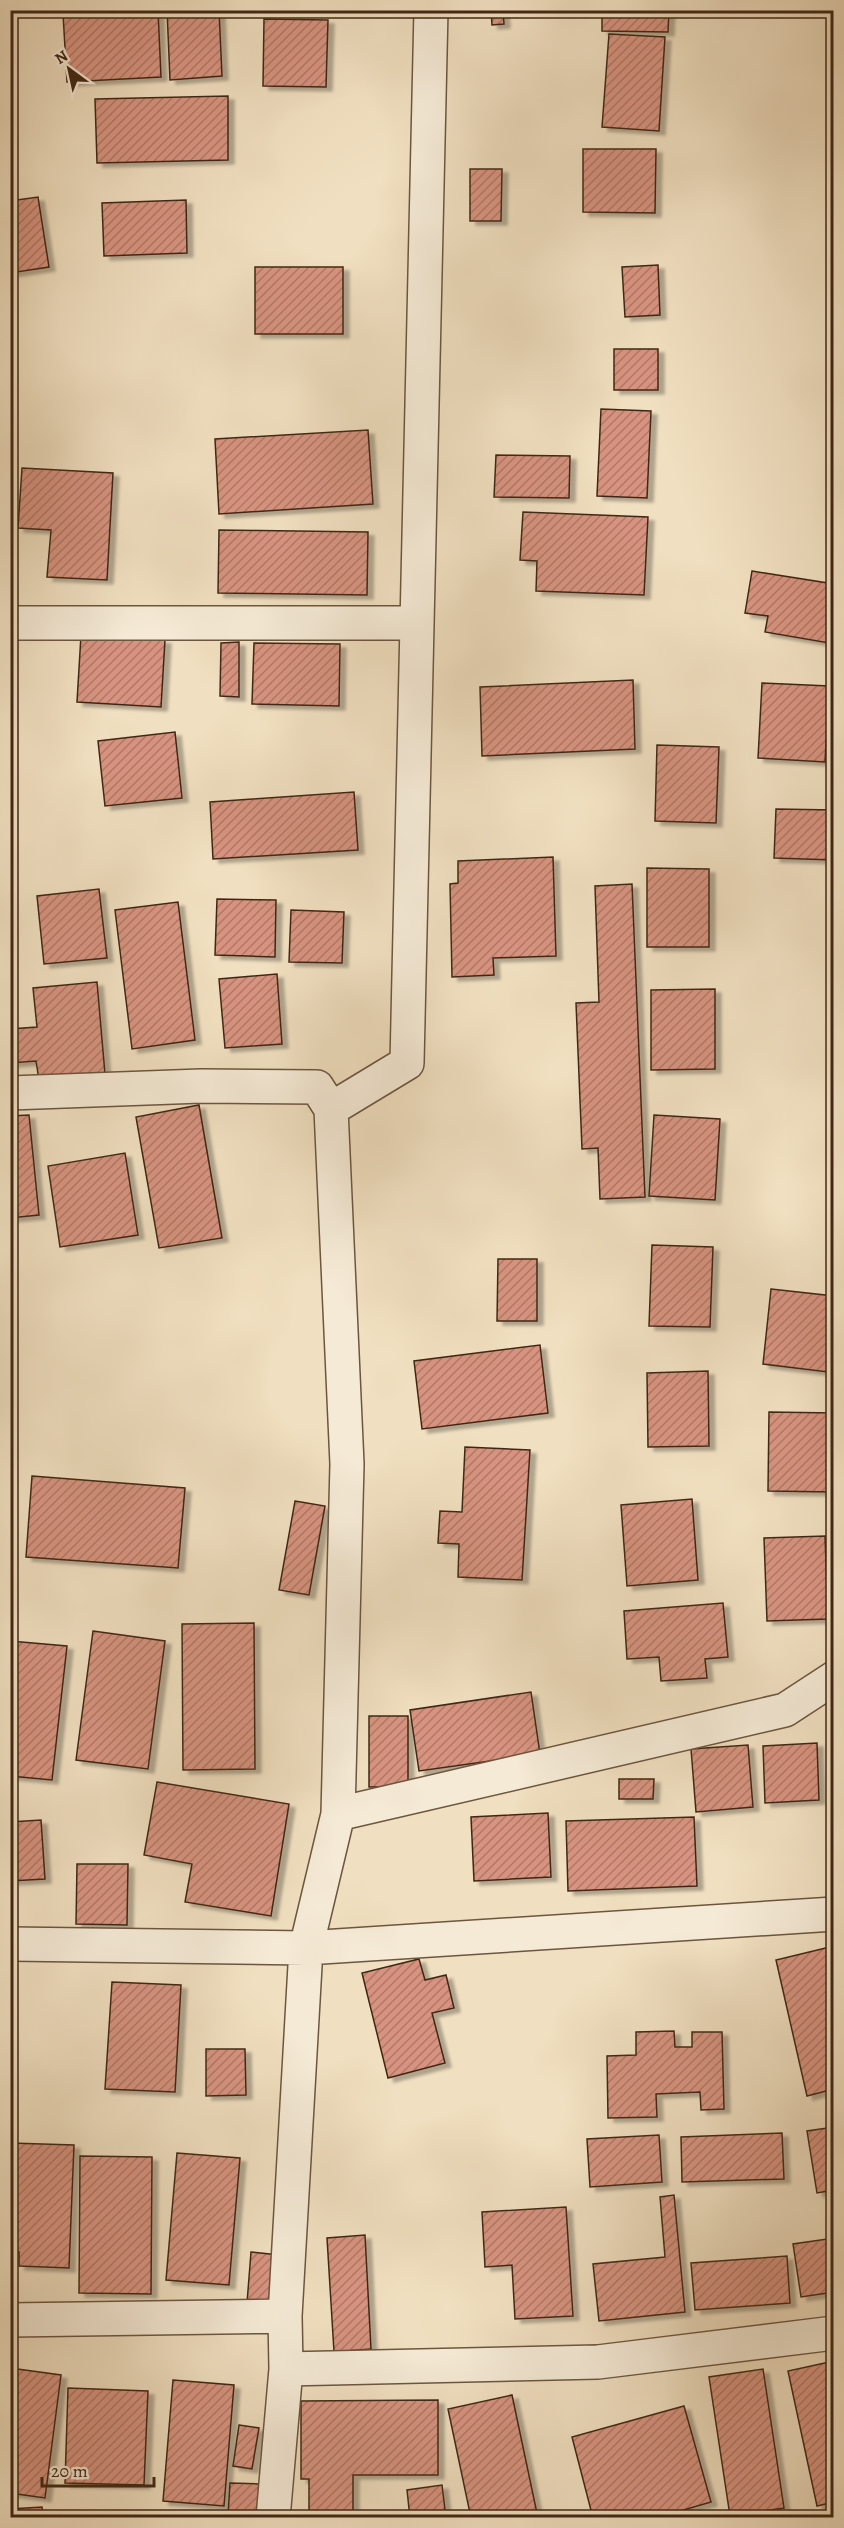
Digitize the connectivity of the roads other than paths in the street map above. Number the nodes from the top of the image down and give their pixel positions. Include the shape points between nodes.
1 (431, 10) edge
2 (10, 623) edge
3 (415, 624) junction
4 (10, 1093) edge
5 (331, 1109) junction
6 (834, 1678) edge
7 (338, 1814) junction
8 (834, 1914) edge
9 (10, 1944) edge
10 (306, 1948) junction
11 (285, 2316) junction
12 (10, 2320) edge
13 (834, 2333) edge
14 (286, 2368) junction
15 (273, 2517) edge

1 - 3 street
2 - 3 street
3 - 5 street via 406,1063
4 - 5 street via 201,1086 317,1087
5 - 7 street via 347,1464
6 - 7 street via 785,1710
7 - 10 street
8 - 10 street
9 - 10 street
10 - 11 street
11 - 12 street
11 - 14 street
13 - 14 street via 597,2362
14 - 15 street

